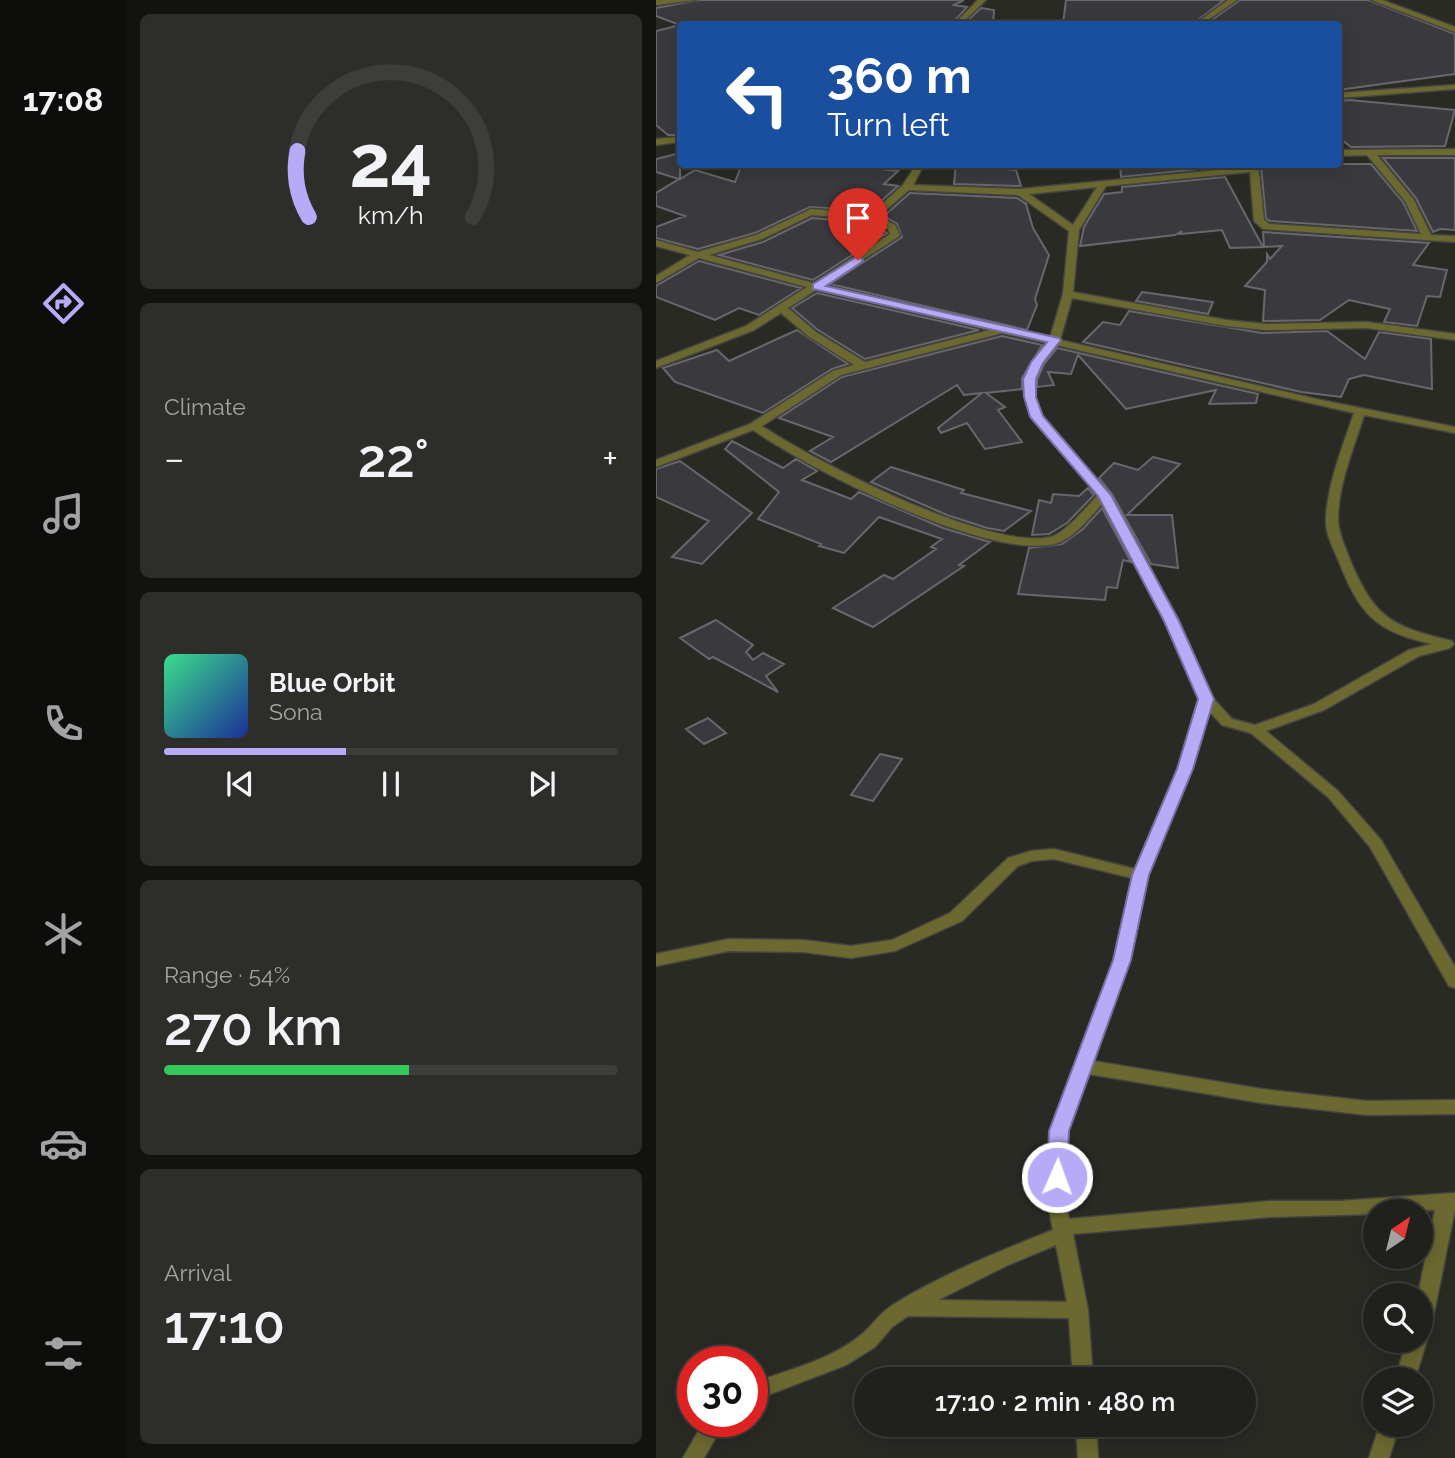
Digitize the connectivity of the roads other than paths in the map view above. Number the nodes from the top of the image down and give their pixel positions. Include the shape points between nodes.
1 (656, 0) edge
2 (692, 0) edge
3 (982, 0) edge
4 (1233, 0) edge
5 (1375, 0) edge
6 (960, 21) edge
7 (1202, 21) edge
8 (1455, 30) edge
9 (1455, 87) edge
10 (1342, 96) edge
11 (677, 140) edge
12 (656, 142) edge
13 (1455, 152) edge
14 (1342, 153) edge
15 (1370, 153) junction
16 (1246, 168) edge
17 (1254, 168) edge
18 (917, 170) dead end
19 (1102, 186) junction
20 (907, 187) junction
21 (1020, 192) junction
22 (873, 217) junction
23 (1074, 230) junction
24 (1428, 238) junction
25 (1455, 239) edge
26 (656, 243) edge
27 (697, 255) junction
28 (656, 281) edge
29 (817, 287) junction
30 (1068, 294) junction
31 (783, 309) junction
32 (1006, 329) junction
33 (1455, 337) edge
34 (1055, 340) junction
35 (656, 365) edge
36 (863, 366) junction
37 (1360, 411) junction
38 (754, 426) junction
39 (1455, 430) edge
40 (656, 464) edge
41 (1104, 495) junction
42 (1451, 644) edge
43 (1206, 699) junction
44 (1256, 730) junction
45 (1140, 875) junction
46 (656, 960) edge
47 (1455, 982) edge
48 (1083, 1066) junction
49 (1455, 1107) edge
50 (1450, 1202) edge
51 (1064, 1230) junction
52 (1431, 1283) edge
53 (904, 1308) junction
54 (1078, 1310) junction
55 (1082, 1367) edge
56 (768, 1386) edge
57 (705, 1437) edge
58 (1087, 1437) edge
59 (1386, 1437) edge
60 (693, 1458) edge
61 (1088, 1458) edge
62 (1379, 1458) edge

1 - 2 street
3 - 6 street
4 - 7 street
5 - 8 street
9 - 10 street
11 - 12 street
13 - 15 street
14 - 15 street
15 - 24 street via 1409,200
16 - 19 street
17 - 24 street via 1259,221 1266,227
18 - 20 street
19 - 21 street
19 - 23 street
20 - 21 street
20 - 22 street
21 - 23 street
22 - 27 street via 811,212 759,237
22 - 29 street via 892,227 895,235
23 - 30 street
24 - 25 street
26 - 27 street
27 - 28 street
27 - 29 street
29 - 31 street
29 - 32 street
30 - 33 street via 1226,323 1367,325
30 - 34 street
31 - 35 street via 750,328
31 - 36 street via 804,329
32 - 34 street
32 - 36 street
34 - 37 street
34 - 41 street via 1029,379 1030,397 1037,417
36 - 38 street via 837,373
37 - 39 street
37 - 42 street via 1336,494 1334,537 1370,614 1387,625
38 - 40 street
38 - 41 street via 812,463 912,506 975,531 1031,544 1056,541
41 - 43 street via 1172,621
42 - 44 street via 1414,653 1319,707
43 - 44 street via 1226,722
43 - 45 street via 1185,769
44 - 47 street via 1333,794 1376,844
45 - 46 street via 1054,854 1031,856 1013,862 956,917 895,945 851,952 792,945 729,945
45 - 48 street via 1122,960
48 - 49 street via 1353,1107
48 - 51 street via 1059,1131 1056,1199
50 - 51 street via 1270,1209
50 - 52 street
51 - 53 street
51 - 54 street
53 - 54 street
53 - 56 street via 868,1341 839,1359
54 - 55 street
57 - 60 street
58 - 61 street
59 - 62 street

